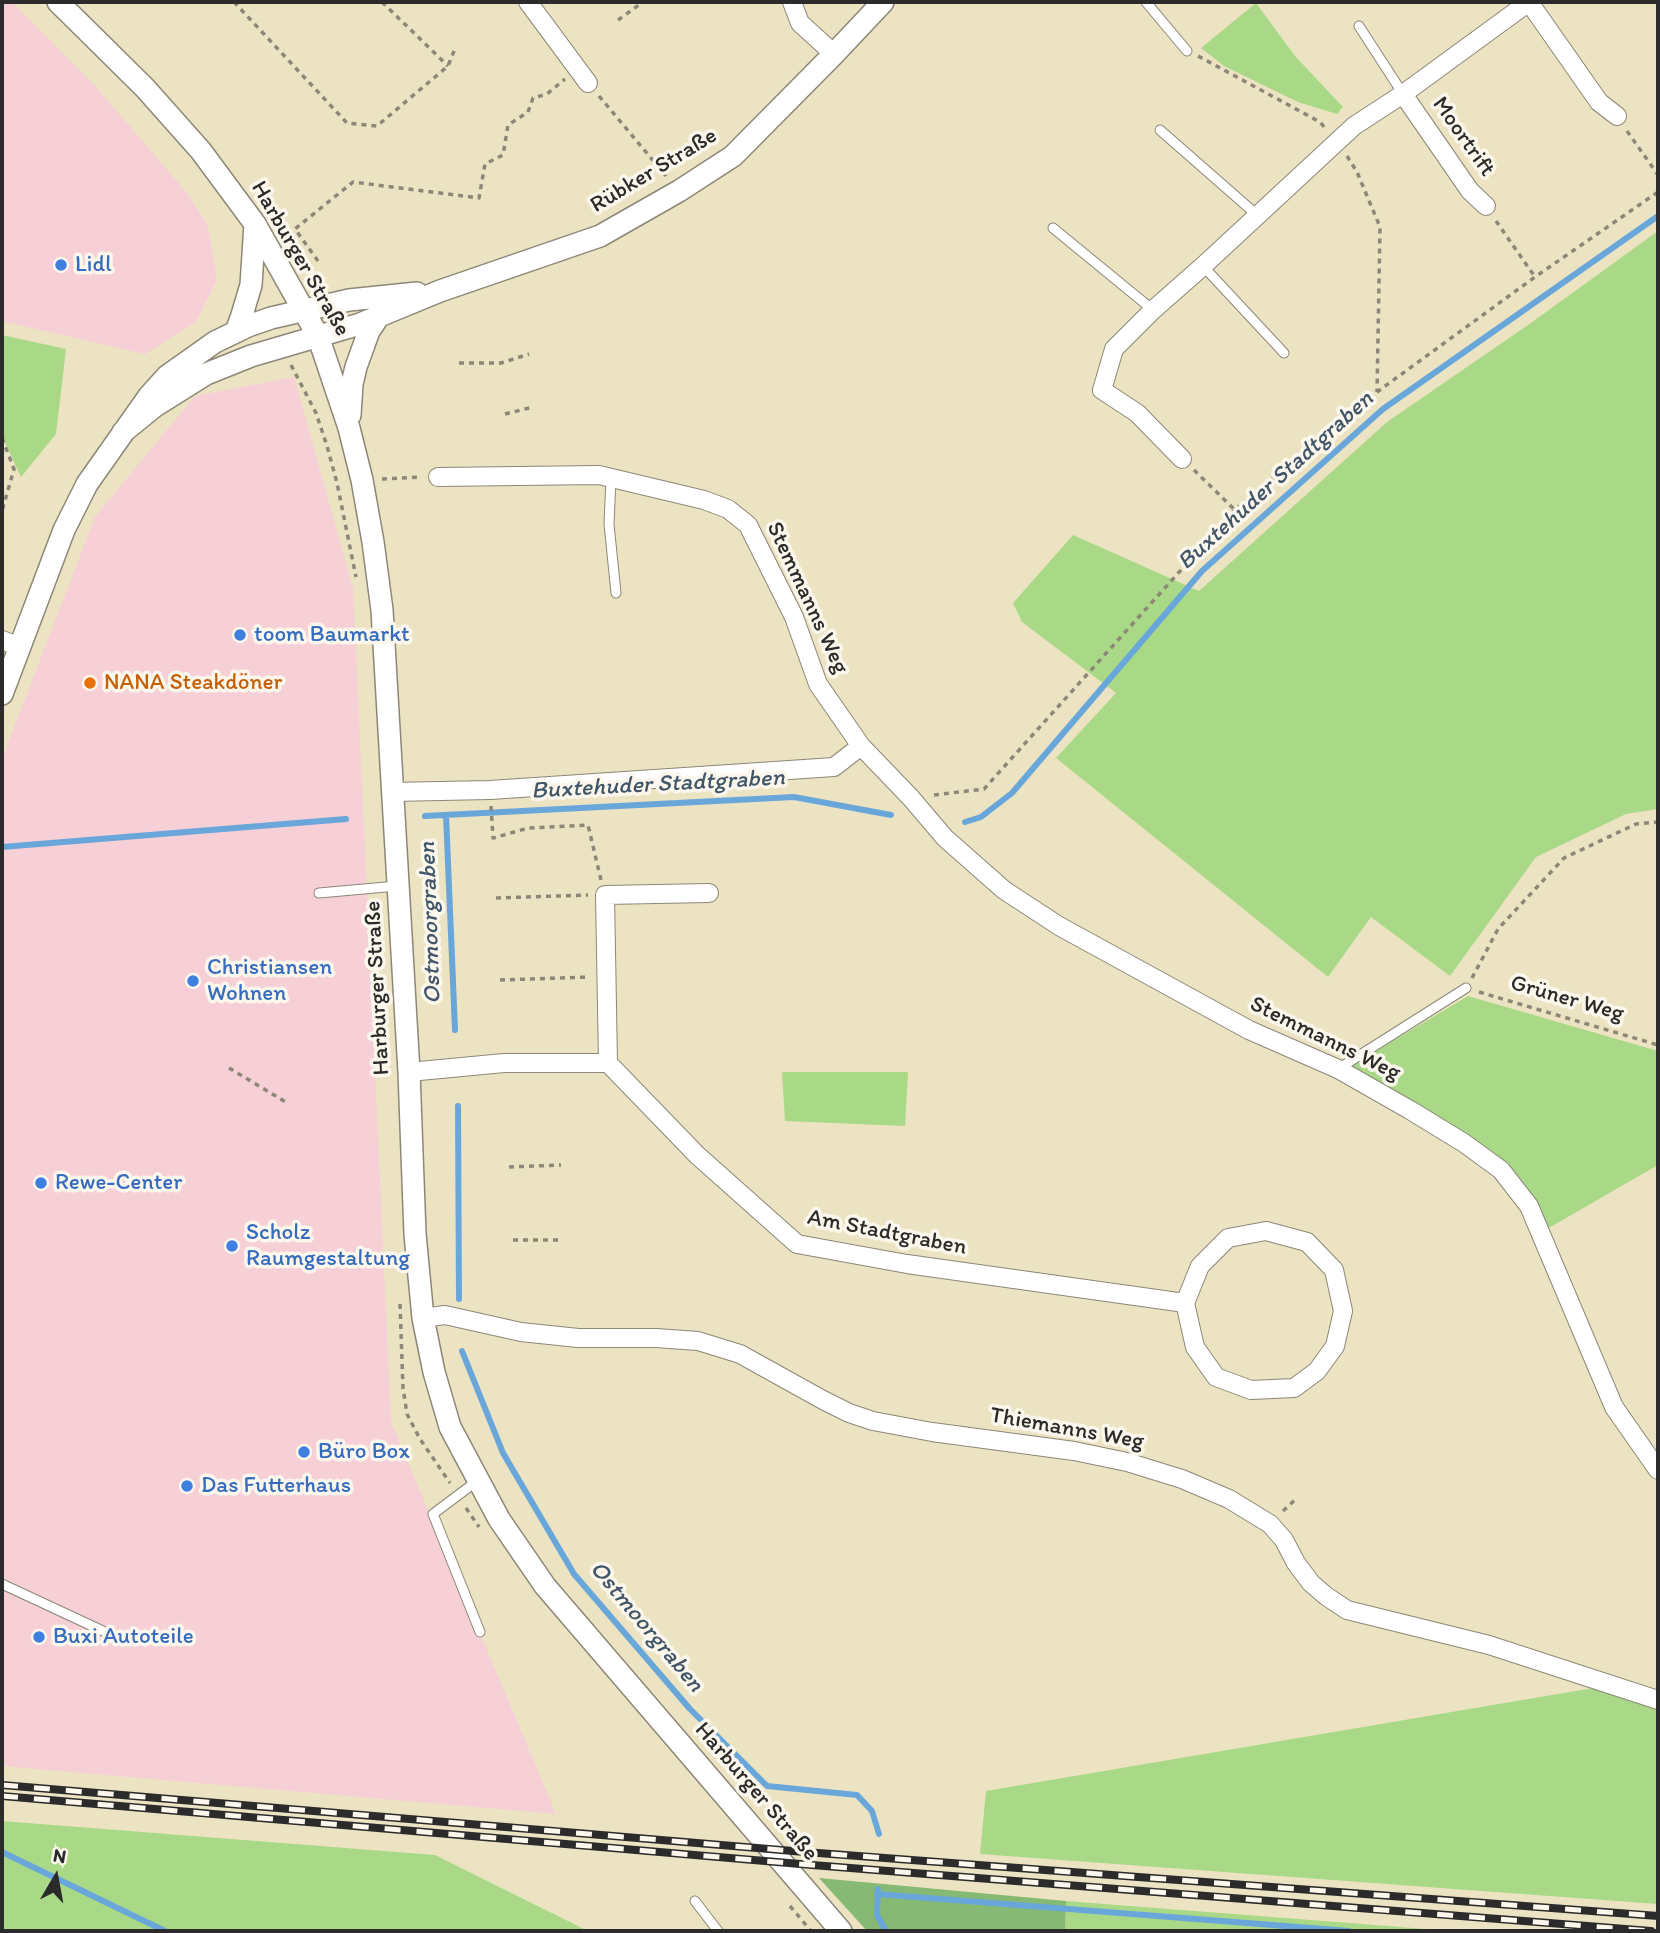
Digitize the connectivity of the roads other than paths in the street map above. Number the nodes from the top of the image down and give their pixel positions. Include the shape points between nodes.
1 (58, 2) edge
2 (528, 2) edge
3 (792, 2) edge
4 (883, 2) edge
5 (1146, 2) edge
6 (1525, 3) edge
7 (1359, 26) dead end
8 (1187, 51) road end
9 (834, 54) junction
10 (582, 76) road end
11 (1403, 94) junction
12 (1618, 116) road end
13 (1160, 130) dead end
14 (1486, 206) road end
15 (1256, 215) junction
16 (255, 224) junction
17 (1053, 228) dead end
18 (1203, 266) junction
19 (440, 291) junction
20 (1153, 310) junction
21 (304, 311) junction
22 (379, 316) junction
23 (236, 332) junction
24 (318, 336) junction
25 (1284, 353) dead end
26 (349, 428) junction
27 (123, 432) junction
28 (1182, 459) road end
29 (438, 477) road end
30 (611, 478) junction
31 (617, 593) dead end
32 (11, 643) edge
33 (2, 694) edge
34 (861, 746) junction
35 (392, 792) junction
36 (399, 886) junction
37 (319, 893) dead end
38 (709, 893) dead end
39 (1466, 988) road end
40 (608, 1063) junction
41 (1338, 1069) junction
42 (409, 1072) junction
43 (1185, 1303) junction
44 (423, 1318) junction
45 (1658, 1470) edge
46 (478, 1480) junction
47 (2, 1584) edge
48 (103, 1631) dead end
49 (480, 1632) dead end
50 (1658, 1700) edge
51 (695, 1901) dead end
52 (718, 1931) edge
53 (841, 1931) edge

1 - 16 street, Harburger Straße via 201,150
2 - 10 street
3 - 9 street via 800,23
4 - 9 street, Rübker Straße
5 - 8 lane
6 - 11 street
6 - 12 street via 1599,102
7 - 11 lane
9 - 19 street, Rübker Straße via 733,156 678,191 600,236
11 - 14 street, Moortrift via 1470,191
11 - 15 street via 1354,126
13 - 15 lane
15 - 18 street
16 - 21 street, Harburger Straße
16 - 23 street via 251,285
17 - 20 lane
18 - 20 street
18 - 25 lane
19 - 21 street, Rübker Straße via 349,300
19 - 22 street, Rübker Straße
20 - 28 street via 1114,349 1102,390 1137,413
21 - 23 street, Rübker Straße
21 - 24 street, Harburger Straße
22 - 24 street, Rübker Straße
22 - 26 street via 356,367
23 - 27 street, Rübker Straße via 167,376
24 - 26 street, Harburger Straße
24 - 27 street, Rübker Straße via 206,374
26 - 35 street, Harburger Straße via 362,480 382,610
27 - 32 street, Rübker Straße via 87,484
29 - 30 street, Stemmanns Weg via 598,474
30 - 31 lane via 609,524
30 - 34 street, Stemmanns Weg via 704,500 728,509 748,525 794,617 818,684
32 - 33 street, Rübker Straße
34 - 35 street via 834,767 490,790
34 - 41 street, Stemmanns Weg via 945,838 1004,890 1059,926 1249,1030
35 - 36 street, Harburger Straße
36 - 37 lane
36 - 42 street, Harburger Straße
38 - 40 street via 605,895
39 - 41 lane
40 - 42 street via 504,1063
40 - 43 street, Am Stadtgraben via 697,1155 797,1244
41 - 45 street, Stemmanns Weg via 1501,1170 1529,1206 1614,1407
42 - 44 street, Harburger Straße
43 - 43 street via 1195,1347 1216,1377 1251,1390 1294,1388 1317,1371 1335,1346 1343,1311 1334,1270 1327,1262 1307,1242 1266,1231 1228,1238 1200,1266
44 - 46 street, Harburger Straße via 450,1427
44 - 50 street, Thiemanns Weg via 445,1315 521,1332 578,1338 698,1341 740,1354 823,1400 873,1421 1074,1451 1182,1479 1229,1499 1270,1524 1311,1583 1347,1610 1489,1645
46 - 49 lane via 433,1514
46 - 53 street, Harburger Straße via 545,1586
47 - 48 lane
51 - 52 lane

